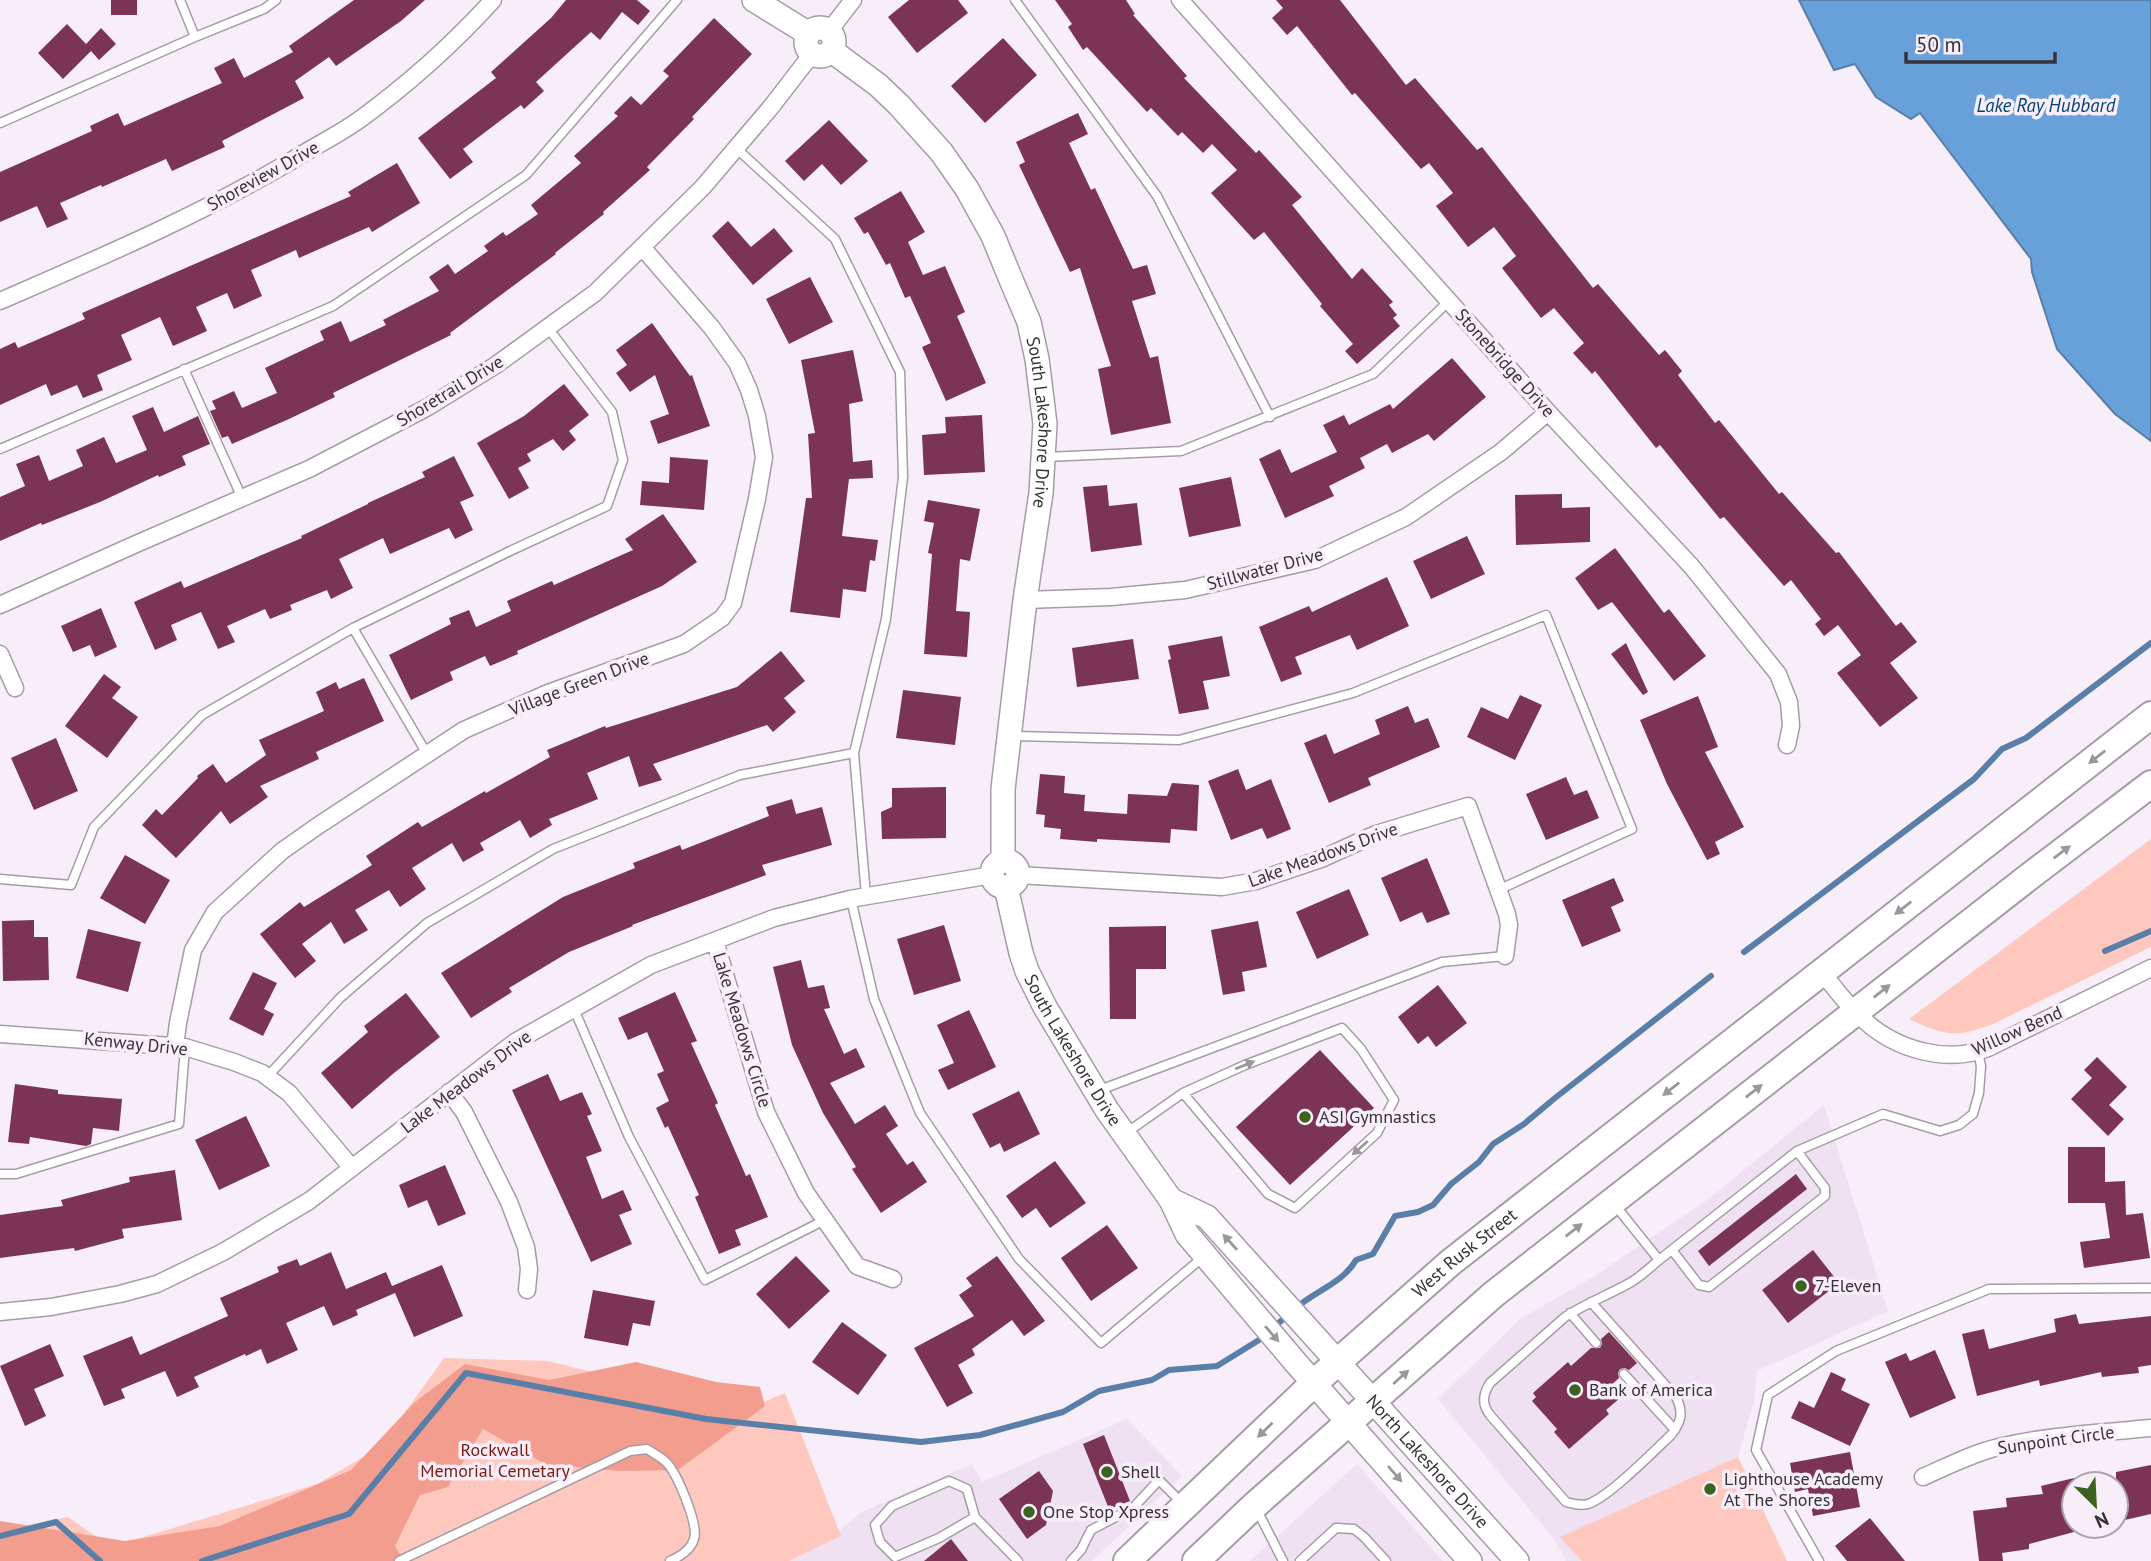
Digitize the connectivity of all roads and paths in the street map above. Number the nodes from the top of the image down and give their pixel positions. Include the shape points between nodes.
1 (180, 0) edge
2 (276, 0) edge
3 (493, 0) edge
4 (677, 0) edge
5 (754, 0) edge
6 (853, 0) edge
7 (1015, 0) edge
8 (1180, 0) edge
9 (195, 37) junction
10 (820, 42) junction
11 (0, 123) edge
12 (736, 148) junction
13 (642, 247) junction
14 (0, 301) edge
15 (1450, 301) junction
16 (548, 328) junction
17 (184, 369) junction
18 (1548, 412) junction
19 (1270, 416) junction
20 (0, 449) edge
21 (1043, 457) junction
22 (242, 498) junction
23 (1025, 600) junction
24 (0, 606) edge
25 (352, 628) junction
26 (0, 654) edge
27 (15, 688) dead end
28 (2151, 715) edge
29 (1008, 736) junction
30 (1787, 745) dead end
31 (854, 752) junction
32 (427, 755) junction
33 (2151, 784) edge
34 (1005, 875) junction
35 (0, 879) edge
36 (1498, 890) junction
37 (858, 897) junction
38 (715, 941) junction
39 (1505, 957) joint
40 (2151, 968) edge
41 (1821, 971) junction
42 (574, 1009) junction
43 (1855, 1012) junction
44 (0, 1034) edge
45 (180, 1047) junction
46 (1978, 1052) junction
47 (267, 1077) junction
48 (449, 1092) junction
49 (1096, 1092) junction
50 (1183, 1093) junction
51 (1124, 1134) junction
52 (1797, 1151) junction
53 (352, 1168) junction
54 (0, 1174) edge
55 (1171, 1200) junction
56 (1612, 1201) junction
57 (825, 1220) junction
58 (1672, 1250) junction
59 (1205, 1256) junction
60 (1659, 1260) junction
61 (893, 1279) dead end
62 (2151, 1288) edge
63 (527, 1290) dead end
64 (1591, 1302) junction
65 (0, 1312) edge
66 (1570, 1313) junction
67 (1596, 1343) dead end
68 (1337, 1362) junction
69 (1624, 1374) dead end
70 (1314, 1382) junction
71 (1374, 1401) junction
72 (1350, 1423) junction
73 (2151, 1428) edge
74 (1675, 1430) junction
75 (1923, 1476) dead end
76 (1255, 1504) junction
77 (1185, 1506) junction
78 (975, 1517) junction
79 (399, 1561) edge
80 (670, 1561) edge
81 (1018, 1561) edge
82 (1071, 1561) edge
83 (1127, 1561) edge
84 (1196, 1561) edge
85 (1283, 1561) edge
86 (1300, 1561) edge
87 (1386, 1561) edge
88 (1470, 1561) edge
89 (1517, 1561) edge
90 (1819, 1561) edge

1 - 9 lane
2 - 9 lane
3 - 14 street, Shoreview Drive via 413,78 358,121 178,223
4 - 17 lane via 526,176 333,306
5 - 10 street, South Lakeshore Drive
6 - 10 street, Shoretrail Drive
7 - 19 lane via 1157,196
8 - 15 street, Stonebridge Drive
9 - 11 lane
10 - 12 street, Shoretrail Drive
10 - 21 street, South Lakeshore Drive via 878,85 918,125 967,189 993,236 1029,322 1045,424
12 - 13 street, Shoretrail Drive
12 - 31 lane via 835,239 900,372 903,477 886,619
13 - 16 street, Shoretrail Drive via 595,293
13 - 32 street, Village Green Drive via 737,363 757,416 764,457 733,603 722,618 684,644 548,693 464,730
15 - 18 street, Stonebridge Drive
15 - 19 lane via 1373,374
16 - 22 street, Shoretrail Drive via 428,407
16 - 25 lane via 612,412 623,460 607,506
17 - 20 lane
17 - 22 lane
18 - 23 street, Stillwater Drive via 1501,452 1406,517 1315,560 1185,590
18 - 30 street, Stonebridge Drive via 1692,567 1777,674 1789,702
19 - 21 lane via 1181,451
21 - 23 street, South Lakeshore Drive
22 - 24 street, Shoretrail Drive
23 - 29 street, South Lakeshore Drive
25 - 32 lane
25 - 35 lane via 202,715 94,827 71,885
26 - 27 street
28 -> 41 main road, West Rusk Street
29 - 34 street, South Lakeshore Drive via 1001,813
29 - 36 lane via 1179,740 1353,693 1546,615 1632,829
31 - 37 lane
31 - 47 lane via 740,775 553,849 427,923 340,998
32 - 45 street, Village Green Drive via 282,851 215,912 193,950 177,1023
43 -> 33 main road
34 - 36 street, Lake Meadows Drive via 1222,887 1256,881 1376,834 1468,806
34 - 37 street, Lake Meadows Drive
34 - 49 street, South Lakeshore Drive via 1027,971
36 - 39 street, Lake Meadows Drive via 1509,925
37 - 38 street, Lake Meadows Drive via 774,918
37 - 59 lane via 874,999 919,1113 1019,1259 1101,1343
38 - 42 street, Lake Meadows Drive via 651,965
38 - 57 street, Lake Meadows Circle via 766,1112 806,1193
39 - 49 lane via 1442,962
40 - 46 street, Willow Bend
41 - 43 street, Willow Bend
41 -> 68 main road, West Rusk Street via 1451,1262
42 - 48 street, Lake Meadows Drive via 515,1042
42 - 57 lane via 629,1137 705,1280
43 - 46 street, Willow Bend via 1905,1046 1945,1055
56 -> 43 main road
44 - 45 street, Kenway Drive
45 - 47 street, Kenway Drive
45 - 54 lane via 179,1124 16,1174
46 - 52 lane via 1979,1093 1973,1114 1959,1125 1940,1131 1883,1114
47 - 53 street, Kenway Drive via 289,1093
48 - 53 street, Lake Meadows Drive
48 - 63 street via 464,1112 509,1202 526,1247
49 - 51 street, South Lakeshore Drive
50 -> 50 lane via 1342,1028 1394,1100 1377,1133 1295,1208 1268,1194
50 - 51 lane
51 - 55 street, South Lakeshore Drive
52 - 58 lane
52 - 58 lane via 1825,1188 1825,1196 1709,1287 1699,1285
53 - 65 street, Lake Meadows Drive via 266,1227 157,1284 51,1307
55 - 59 street, South Lakeshore Drive via 1187,1234
68 -> 55 street, South Lakeshore Drive via 1207,1217
56 - 60 lane
71 -> 56 main road via 1494,1294
57 - 61 street, Lake Meadows Circle via 857,1266
58 - 60 lane
59 -> 70 street, South Lakeshore Drive
60 - 64 lane
62 - 90 lane via 1989,1289 1836,1351 1768,1395 1756,1450
64 - 66 lane
64 - 74 lane via 1676,1397 1682,1416
66 - 67 lane
66 - 74 lane via 1490,1383 1483,1395 1485,1409 1566,1502 1588,1504 1604,1495
68 - 70 main road, West Rusk Street
68 - 71 street, North Lakeshore Drive
69 - 74 lane
70 - 72 street, North Lakeshore Drive
70 -> 77 main road, West Rusk Street
71 - 72 main road
71 - 89 street, North Lakeshore Drive
72 - 76 main road
72 -> 88 street, North Lakeshore Drive
73 - 75 street, Sunpoint Circle via 2039,1439 1997,1448
76 - 84 main road
76 - 85 lane
77 - 82 lane via 1159,1480 1133,1508 1091,1530
77 - 83 main road, West Rusk Street
78 - 78 lane via 895,1557 880,1542 875,1525 892,1506 949,1482 967,1489
78 - 81 lane
79 - 80 lane via 630,1451 647,1449 666,1462 695,1529 694,1542
86 - 87 lane via 1336,1528 1354,1529

